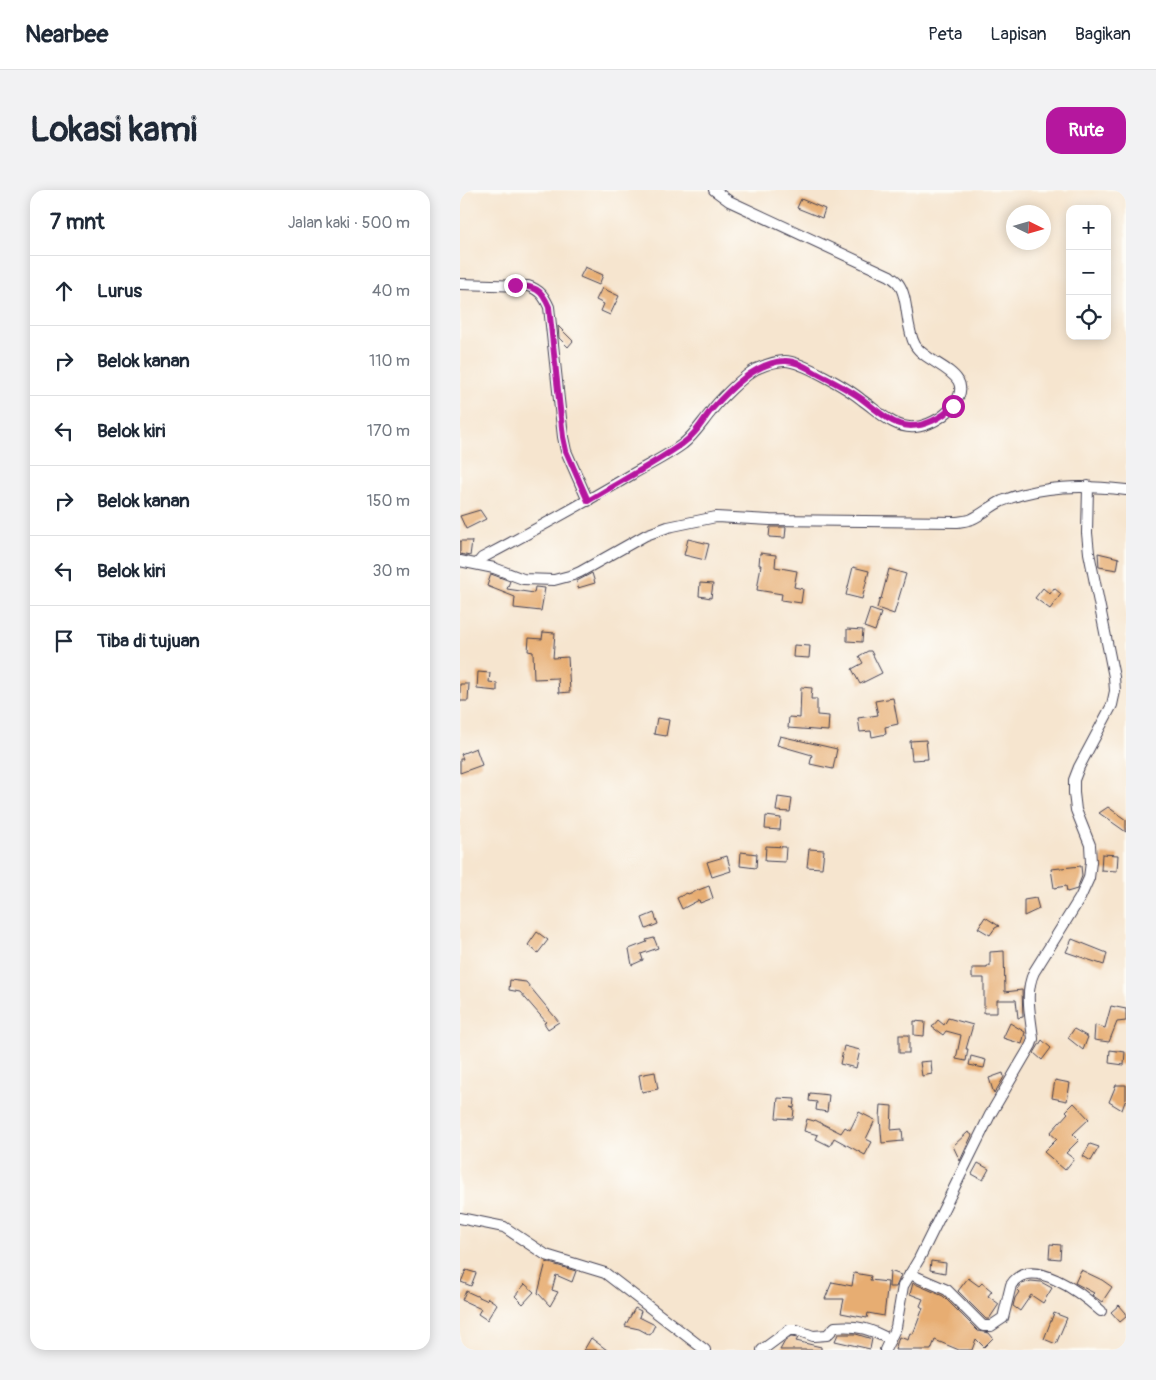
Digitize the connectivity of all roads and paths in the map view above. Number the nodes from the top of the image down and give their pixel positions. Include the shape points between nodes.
1 (714, 190) edge
2 (460, 284) edge
3 (1088, 486) junction
4 (1126, 490) edge
5 (588, 501) junction
6 (460, 561) edge
7 (477, 564) junction
8 (460, 1218) edge
9 (910, 1274) junction
10 (1101, 1310) dead end
11 (888, 1345) edge
12 (705, 1350) edge
13 (762, 1350) edge

1 - 5 street via 729,201 898,282 914,344 958,380 957,398 940,417 924,425 905,426 894,423 861,398 802,365 786,360 771,363 745,377 682,444
2 - 5 street via 528,286 544,296 549,307 566,451
3 - 4 street
3 - 7 street via 1057,487 1021,494 971,519 957,522 716,517 658,530 573,575 554,580 523,579
3 - 9 street via 1089,553 1115,691 1112,705 1074,780 1076,810 1090,845 1089,878 1029,981 1032,1039 1028,1052 990,1115
5 - 7 street via 482,558
6 - 7 street
8 - 12 street via 504,1227 546,1256 605,1274
9 - 10 street via 947,1290 983,1326 991,1326 1002,1318 1014,1280 1031,1272 1072,1289
9 - 11 street
11 - 13 street via 873,1330 835,1327 827,1334 813,1336 794,1330 785,1332

